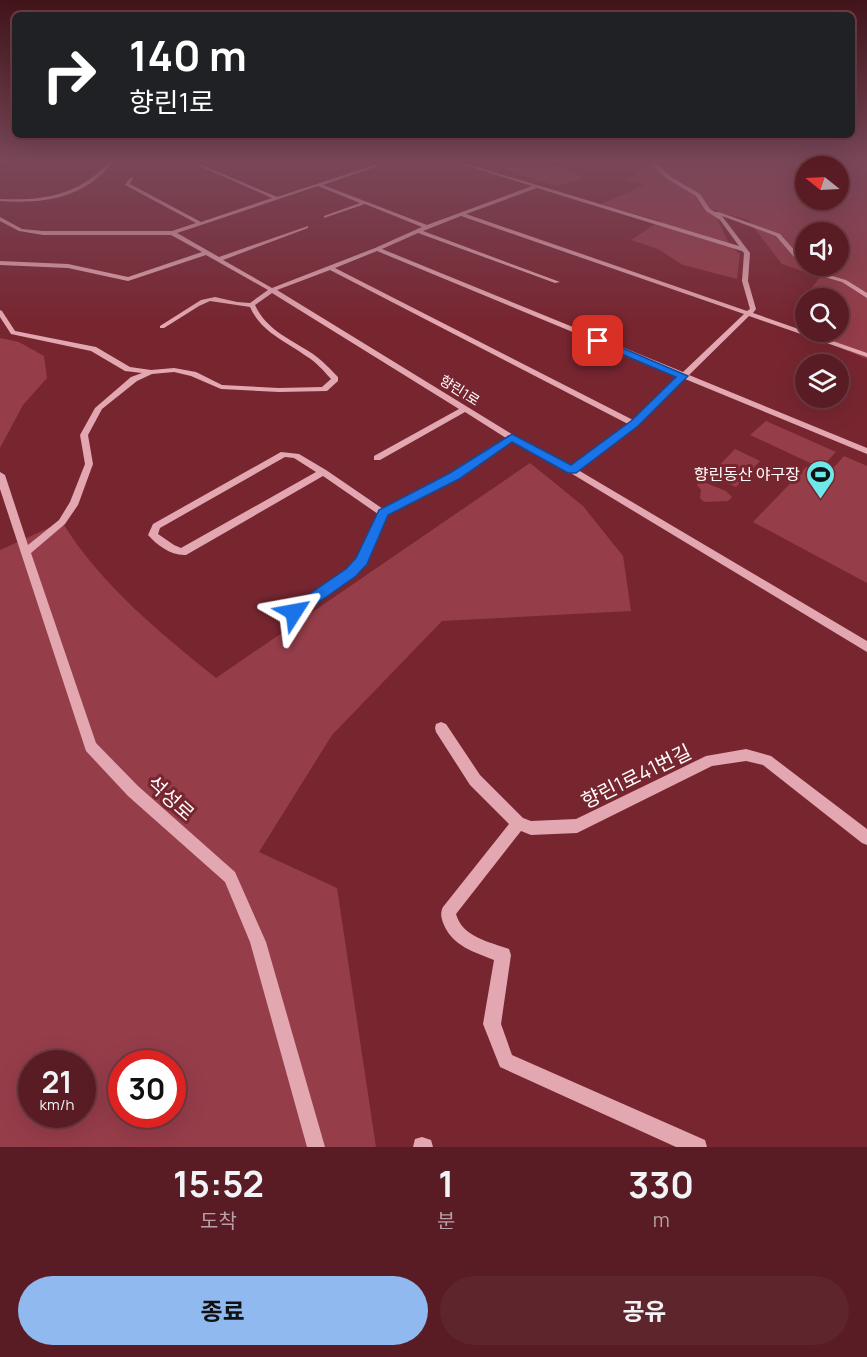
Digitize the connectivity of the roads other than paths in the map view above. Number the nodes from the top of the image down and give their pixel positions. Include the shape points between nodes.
1 (184, 215) edge
2 (225, 215) edge
3 (333, 215) edge
4 (394, 215) edge
5 (459, 215) edge
6 (462, 215) edge
7 (625, 215) edge
8 (715, 215) edge
9 (721, 215) edge
10 (326, 217) dead end
11 (0, 219) edge
12 (200, 223) junction
13 (306, 227) dead end
14 (427, 227) junction
15 (418, 231) junction
16 (172, 233) junction
17 (377, 249) junction
18 (743, 249) junction
19 (206, 253) junction
20 (219, 259) junction
21 (0, 263) edge
22 (331, 268) junction
23 (558, 282) dead end
24 (272, 290) junction
25 (867, 296) edge
26 (252, 305) junction
27 (0, 312) edge
28 (749, 314) junction
29 (162, 327) dead end
30 (867, 355) edge
31 (151, 372) junction
32 (683, 376) junction
33 (465, 410) junction
34 (634, 424) junction
35 (512, 438) junction
36 (867, 451) edge
37 (376, 458) dead end
38 (572, 470) junction
39 (323, 472) junction
40 (0, 475) edge
41 (383, 513) junction
42 (26, 552) junction
43 (294, 612) dead end
44 (867, 647) edge
45 (441, 728) dead end
46 (518, 823) junction
47 (867, 838) edge
48 (316, 1147) edge
49 (698, 1147) edge

1 - 12 street
2 - 12 street
3 - 10 street
4 - 14 street
5 - 14 street
6 - 28 street
7 - 18 street
8 - 18 street
9 - 25 street via 778,235 809,271 844,281
11 - 16 street via 21,230 43,233
12 - 16 street
13 - 20 street
14 - 15 street
15 - 17 street
15 - 23 street
16 - 19 street, 향린1로
17 - 22 street
17 - 32 street
18 - 28 street via 747,253 746,280 753,309
19 - 20 street, 향린1로
19 - 21 street via 128,279 68,266
20 - 24 street, 향린1로
22 - 24 street
22 - 34 street
24 - 26 street
24 - 33 street, 향린1로
26 - 29 street via 202,300
26 - 31 street via 271,332 319,362 335,379 324,389 243,389 221,387 174,370
27 - 31 street via 13,333 93,349 128,369
28 - 30 street
28 - 32 street
31 - 42 street via 134,379 99,408 84,435 89,464 75,503 62,522
32 - 34 street
32 - 36 street
33 - 35 street, 향린1로
33 - 37 street
34 - 38 street
35 - 38 street, 향린1로
35 - 41 street via 455,476
38 - 44 street, 향린1로
39 - 39 street via 182,552 153,535 156,526 284,454 296,456
39 - 41 street
40 - 42 street, 석성로
41 - 43 street via 362,561
42 - 48 street, 석성로 via 91,747 230,878 258,942
45 - 46 street via 475,780
46 - 47 street, 향린1로41번길 via 531,828 577,826 711,760 746,755 766,760
46 - 49 street via 448,912 457,936 503,955 492,1024 506,1061

